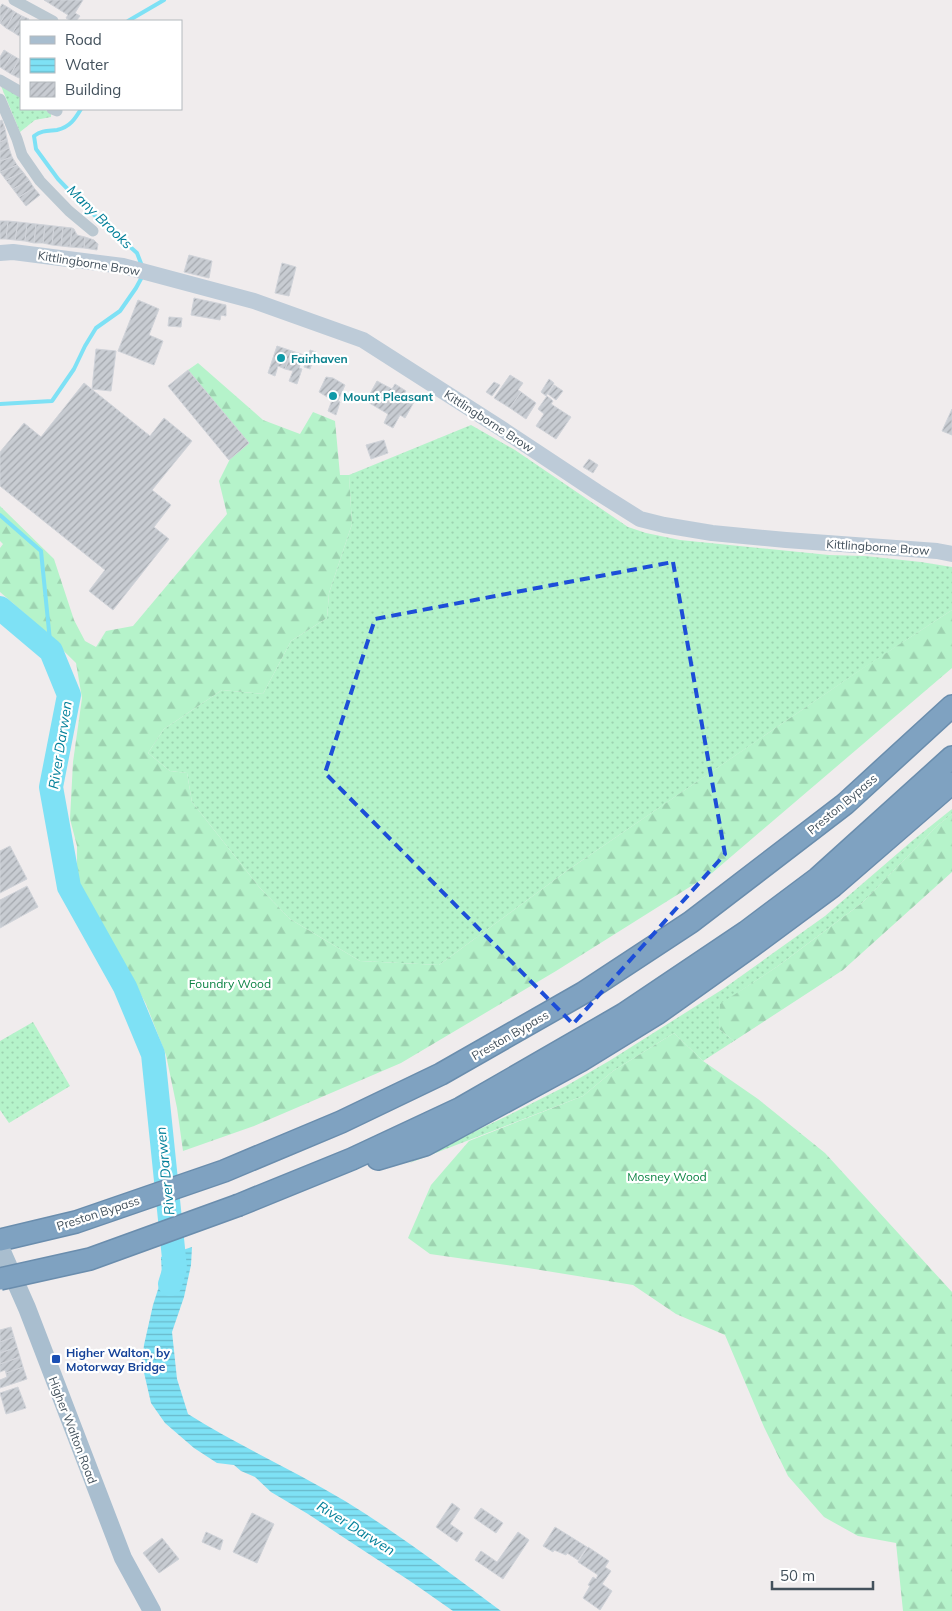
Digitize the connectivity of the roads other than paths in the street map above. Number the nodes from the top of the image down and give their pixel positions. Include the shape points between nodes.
1 (14, 0) edge
2 (51, 20) edge
3 (0, 80) edge
4 (20, 91) edge
5 (0, 99) edge
6 (93, 231) dead end
7 (0, 253) edge
8 (952, 554) edge
9 (952, 706) edge
10 (952, 757) edge
11 (952, 783) edge
12 (293, 1183) junction
13 (0, 1240) edge
14 (0, 1247) edge
15 (0, 1279) edge
16 (152, 1611) edge

1 - 2 street
3 - 4 street
5 - 6 street via 22,155 40,181
7 - 8 street, Kittlingborne Brow via 123,266 254,301 364,340 640,519 712,533
9 - 13 highway, Preston Bypass via 846,804 691,922 583,993 441,1074 341,1122 224,1170 76,1222
10 - 12 highway via 818,878 746,932 624,1014 461,1108
11 - 12 highway via 833,886 760,941 658,1013 580,1061 425,1145
12 - 15 highway, bridge via 90,1259
14 - 16 main road, Higher Walton Road via 123,1558

